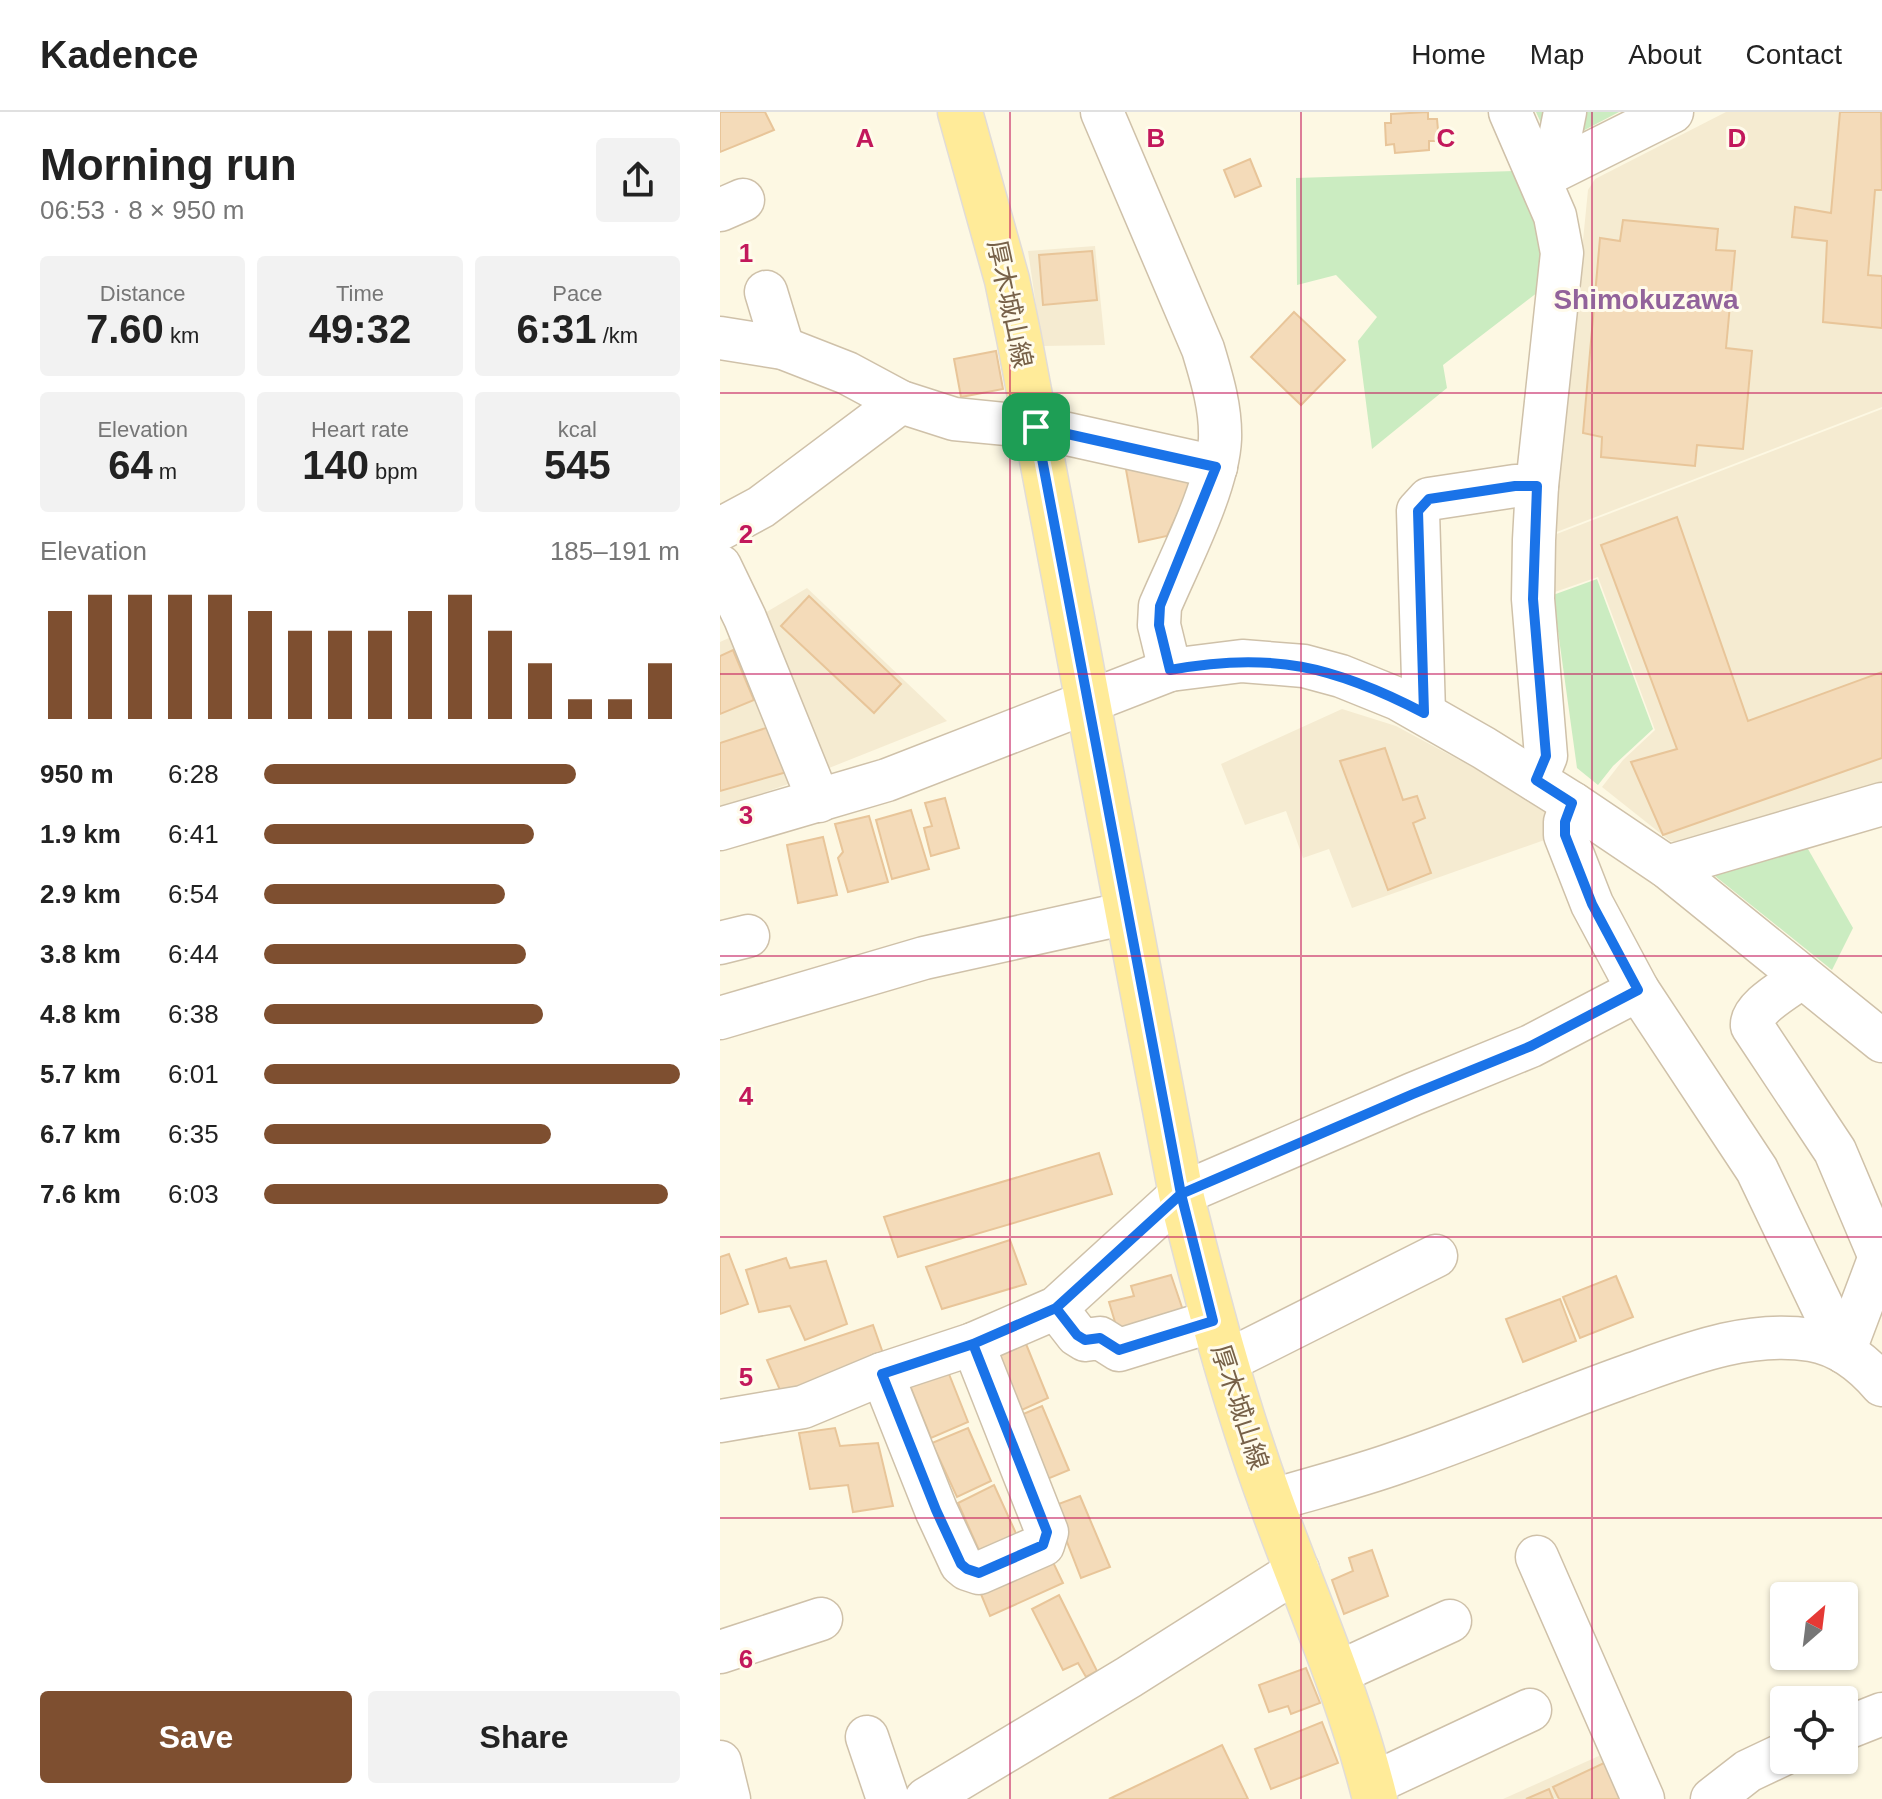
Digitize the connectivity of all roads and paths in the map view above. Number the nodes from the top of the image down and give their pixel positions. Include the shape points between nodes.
1 (960, 112) edge
2 (1510, 112) edge
3 (1672, 112) edge
4 (1112, 115) edge
5 (1540, 178) junction
6 (766, 292) dead end
7 (720, 338) edge
8 (783, 348) junction
9 (901, 402) junction
10 (1036, 427) junction
11 (1216, 467) junction
12 (1537, 486) junction
13 (720, 529) edge
14 (720, 566) edge
15 (1170, 670) junction
16 (1086, 702) junction
17 (1424, 713) junction
18 (1536, 780) junction
19 (819, 801) junction
20 (1572, 803) junction
21 (1877, 816) edge
22 (720, 829) edge
23 (1667, 867) junction
24 (1127, 913) junction
25 (1802, 977) junction
26 (1638, 990) junction
27 (720, 1018) edge
28 (1882, 1041) edge
29 (1181, 1194) junction
30 (1880, 1253) edge
31 (1436, 1256) dead end
32 (1056, 1308) junction
33 (1213, 1321) junction
34 (973, 1344) junction
35 (1844, 1352) junction
36 (1225, 1362) junction
37 (882, 1374) junction
38 (1882, 1385) edge
39 (720, 1421) edge
40 (1270, 1501) junction
41 (1537, 1557) dead end
42 (1298, 1570) junction
43 (821, 1619) dead end
44 (1450, 1621) dead end
45 (720, 1652) edge
46 (1337, 1673) junction
47 (1530, 1710) dead end
48 (1882, 1714) edge
49 (1858, 1723) edge
50 (867, 1737) dead end
51 (1770, 1761) edge
52 (720, 1762) edge
53 (1374, 1792) edge
54 (729, 1799) edge
55 (888, 1799) edge
56 (926, 1799) edge
57 (1643, 1799) edge
58 (1712, 1799) edge

1 - 10 main road, 厚木城山線 via 1007,280
2 - 5 street
3 - 5 street
4 - 11 street via 1215,387
5 - 12 street via 1562,253
6 - 8 street
7 - 8 street
8 - 9 street
9 - 10 street via 954,419
9 - 13 street via 761,507
10 - 11 street
10 - 16 main road, 厚木城山線
11 - 15 street via 1160,606
12 - 17 street via 1429,499 1418,511
12 - 18 street via 1533,599 1546,756
14 - 19 street
15 - 16 street
15 - 17 street via 1242,661 1304,666 1368,686
16 - 19 street via 926,766
16 - 24 main road, 厚木城山線
17 - 18 street
18 - 20 street
19 - 22 street
20 - 23 street
20 - 26 street via 1565,835 1592,904
21 - 23 street
23 - 25 street
24 - 27 street via 924,958
24 - 29 main road, 厚木城山線
25 - 28 street
25 - 30 street via 1756,1010 1752,1026 1835,1151
26 - 29 street via 1531,1046
26 - 35 street via 1757,1170
29 - 32 street
29 - 33 main road, 厚木城山線
30 - 35 street
31 - 36 street
32 - 33 street via 1077,1335 1100,1338 1119,1350
32 - 34 street
33 - 36 main road, 厚木城山線
34 - 37 street
34 - 37 street via 1047,1532 1043,1545 979,1573 961,1564
35 - 38 street
35 - 40 street via 1812,1340 1711,1346 1399,1462
36 - 40 main road, 厚木城山線
37 - 39 street via 803,1407
40 - 42 main road, 厚木城山線
41 - 57 street
42 - 46 main road, 厚木城山線
42 - 56 street
43 - 45 street
44 - 46 street
46 - 53 main road, 厚木城山線
47 - 53 street
48 - 49 street
50 - 55 street
51 - 58 street
52 - 54 street

